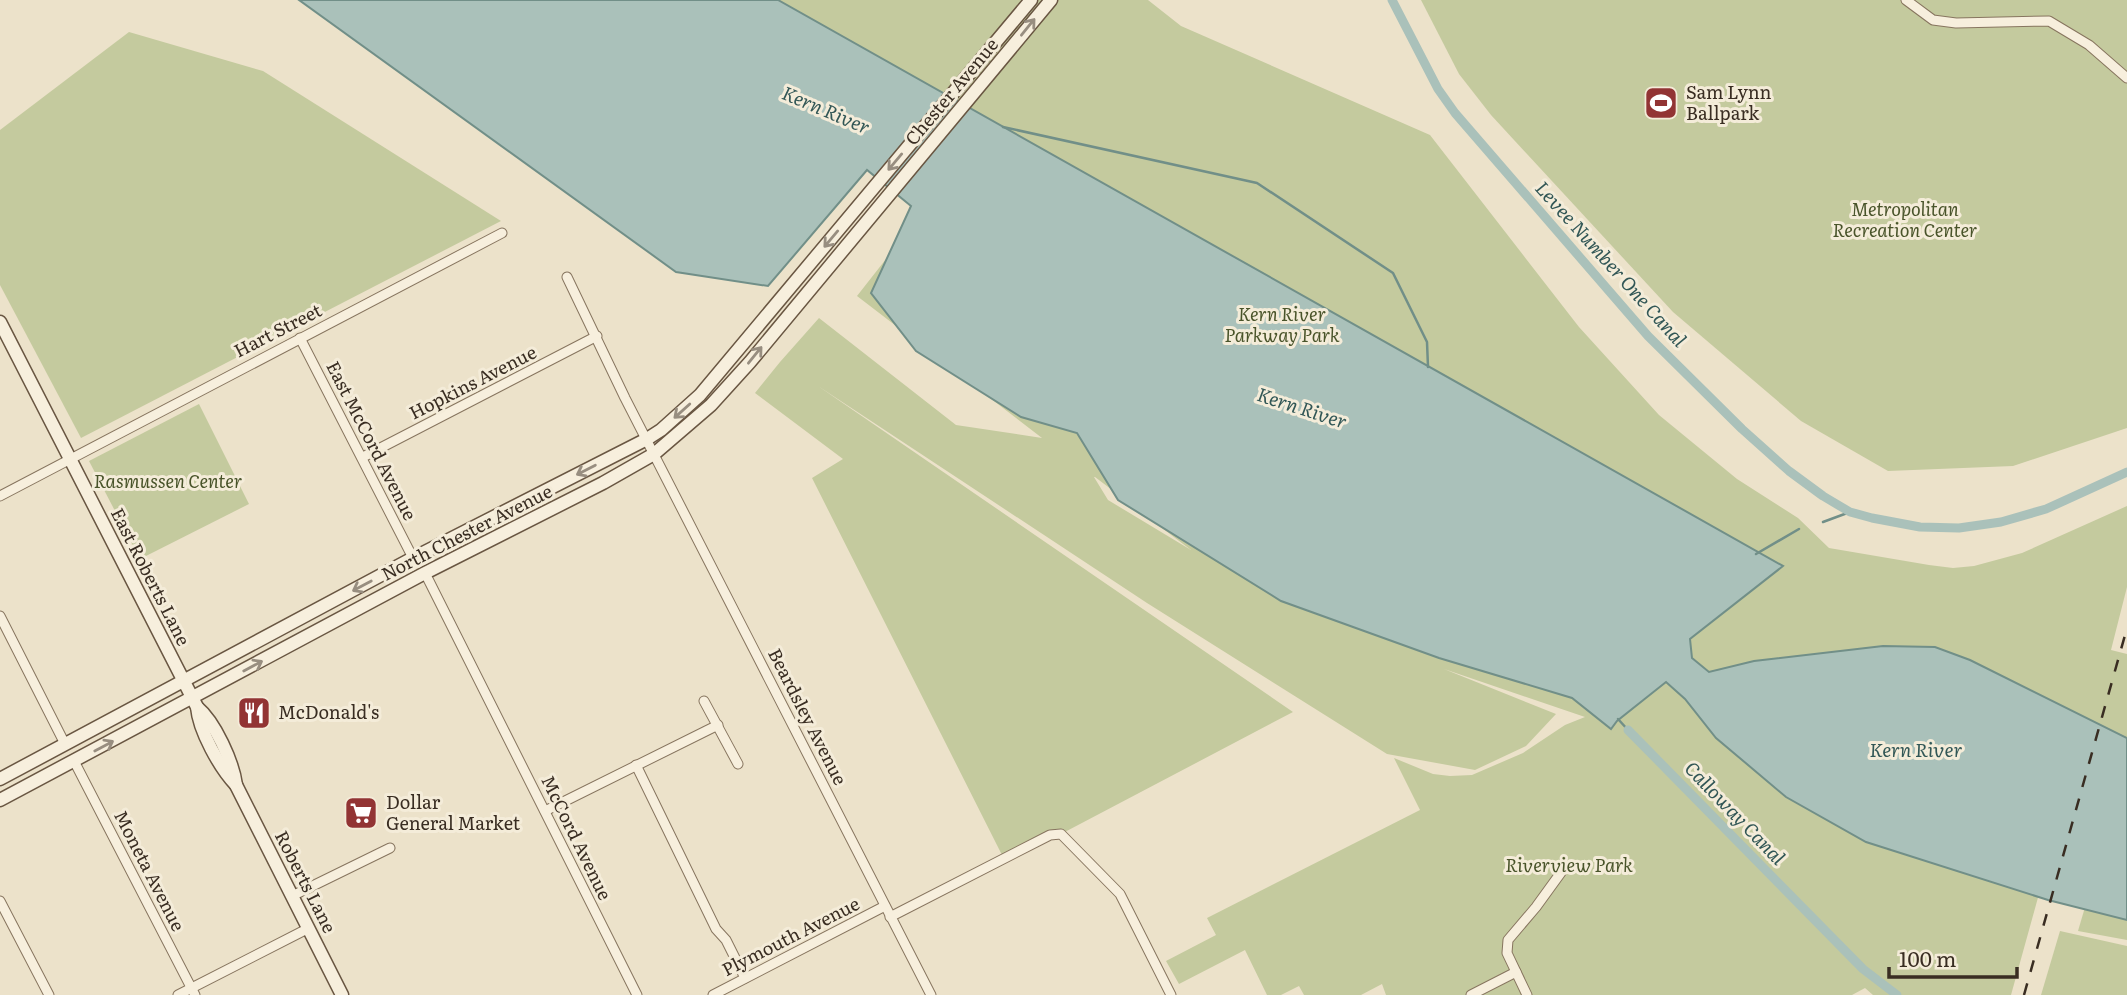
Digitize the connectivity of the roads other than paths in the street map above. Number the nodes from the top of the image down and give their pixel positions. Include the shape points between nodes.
1 (1031, 0) edge
2 (1051, 0) edge
3 (1906, 0) edge
4 (2127, 78) edge
5 (875, 187) joint
6 (880, 206) joint
7 (502, 233) dead end
8 (568, 277) dead end
9 (0, 322) edge
10 (597, 336) junction
11 (300, 338) junction
12 (647, 439) junction
13 (654, 454) junction
14 (363, 457) junction
15 (69, 458) junction
16 (0, 496) edge
17 (453, 538) junction
18 (413, 558) junction
19 (425, 573) junction
20 (398, 588) junction
21 (0, 616) edge
22 (184, 681) junction
23 (704, 701) dead end
24 (195, 703) junction
25 (718, 725) junction
26 (65, 744) junction
27 (74, 761) junction
28 (738, 764) dead end
29 (636, 765) junction
30 (0, 779) edge
31 (30, 784) junction
32 (0, 800) edge
33 (545, 811) junction
34 (390, 848) dead end
35 (1577, 866) dead end
36 (292, 896) junction
37 (0, 901) edge
38 (885, 906) junction
39 (890, 917) junction
40 (309, 928) junction
41 (1516, 972) junction
42 (745, 978) junction
43 (194, 992) edge
44 (49, 995) edge
45 (178, 995) edge
46 (342, 995) edge
47 (637, 995) edge
48 (713, 995) edge
49 (931, 995) edge
50 (1171, 995) edge
51 (1471, 995) edge
52 (1527, 995) edge

1 -> 5 main road, Chester Avenue
6 -> 2 main road, Chester Avenue
3 - 4 street via 1933,20 2049,21
5 -> 12 main road, North Chester Avenue via 700,395
13 -> 6 main road, North Chester Avenue via 711,405
7 - 11 street, Hart Street
8 - 10 street, Beardsley Avenue
9 - 15 main road, East Roberts Lane
10 - 12 street, Beardsley Avenue
10 - 14 street, Hopkins Avenue
11 - 14 street, East McCord Avenue
11 - 15 street, Hart Street
12 - 13 street, Beardsley Avenue
12 -> 17 main road, North Chester Avenue
13 - 19 main road, North Chester Avenue
13 - 38 street, Beardsley Avenue
14 - 18 street, East McCord Avenue
15 - 16 street, Hart Street
15 - 22 main road, East Roberts Lane
17 - 18 main road, North Chester Avenue
17 - 19 main road via 433,557
18 - 20 main road via 414,568
18 -> 22 main road, North Chester Avenue
19 - 20 main road, North Chester Avenue
19 - 33 street, McCord Avenue
24 -> 20 main road, North Chester Avenue
21 - 26 street
22 - 24 main road, East Roberts Lane
22 - 26 main road, North Chester Avenue
23 - 25 street
27 -> 24 main road, North Chester Avenue
24 - 36 main road, Roberts Lane via 198,720
25 - 28 street
25 - 29 street
26 - 30 main road, North Chester Avenue
26 - 31 main road
27 - 31 main road, North Chester Avenue
27 - 43 street, Moneta Avenue
29 - 33 street
29 - 42 street
31 - 32 main road, North Chester Avenue
33 - 47 street, McCord Avenue
34 - 36 street
35 - 41 street via 1565,867 1508,940 1507,953
36 - 40 main road, Roberts Lane
37 - 44 street
38 - 39 street, Beardsley Avenue
38 - 42 street, Plymouth Avenue
39 - 49 street, Beardsley Avenue
39 - 50 street via 1050,835 1061,835 1120,894
40 - 43 street
40 - 46 main road, Roberts Lane
41 - 51 street
41 - 52 street
42 - 48 street, Plymouth Avenue
43 - 45 street

